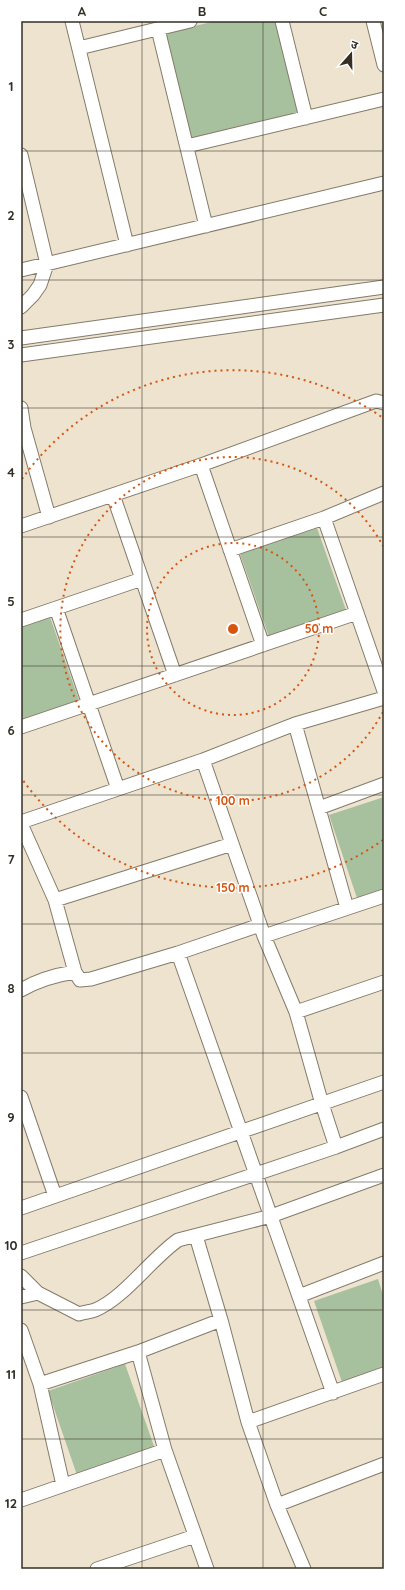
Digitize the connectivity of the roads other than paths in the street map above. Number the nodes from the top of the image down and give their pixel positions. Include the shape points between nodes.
1 (72, 21) edge
2 (190, 21) edge
3 (282, 21) edge
4 (373, 21) edge
5 (158, 29) junction
6 (79, 48) junction
7 (384, 65) edge
8 (384, 99) edge
9 (306, 118) junction
10 (187, 146) junction
11 (21, 155) edge
12 (384, 183) edge
13 (25, 190) edge
14 (206, 226) junction
15 (127, 245) junction
16 (47, 264) junction
17 (21, 270) edge
18 (384, 287) edge
19 (384, 305) edge
20 (21, 307) edge
21 (21, 338) edge
22 (21, 355) edge
23 (384, 403) edge
24 (21, 408) edge
25 (23, 428) edge
26 (201, 465) junction
27 (384, 493) edge
28 (113, 495) junction
29 (49, 517) junction
30 (324, 518) junction
31 (21, 526) edge
32 (230, 550) junction
33 (142, 579) junction
34 (56, 608) junction
35 (357, 613) junction
36 (21, 620) edge
37 (263, 645) junction
38 (175, 675) junction
39 (384, 691) edge
40 (384, 698) edge
41 (89, 704) junction
42 (295, 724) junction
43 (21, 727) edge
44 (203, 760) junction
45 (384, 784) edge
46 (118, 789) junction
47 (319, 808) junction
48 (21, 823) edge
49 (232, 844) junction
50 (384, 896) edge
51 (55, 900) junction
52 (347, 908) junction
53 (262, 931) junction
54 (178, 953) junction
55 (75, 972) junction
56 (384, 982) edge
57 (21, 990) edge
58 (296, 1012) junction
59 (384, 1082) edge
60 (21, 1097) edge
61 (322, 1104) junction
62 (384, 1129) edge
63 (241, 1132) junction
64 (336, 1147) junction
65 (256, 1174) junction
66 (384, 1175) edge
67 (55, 1196) junction
68 (21, 1208) edge
69 (271, 1216) junction
70 (196, 1236) junction
71 (21, 1254) edge
72 (384, 1263) edge
73 (21, 1276) edge
74 (38, 1293) junction
75 (299, 1296) junction
76 (21, 1297) edge
77 (221, 1320) junction
78 (21, 1330) edge
79 (138, 1352) junction
80 (384, 1374) edge
81 (40, 1384) junction
82 (333, 1393) junction
83 (248, 1422) junction
84 (165, 1450) junction
85 (384, 1464) edge
86 (63, 1485) junction
87 (21, 1500) edge
88 (277, 1505) junction
89 (195, 1536) junction
90 (97, 1569) edge
91 (207, 1569) edge
92 (304, 1569) edge

1 - 6 street
2 - 5 street
3 - 9 street
4 - 7 street
5 - 6 street
5 - 10 street
6 - 15 street
8 - 9 street
9 - 10 street
10 - 14 street
11 - 13 street
12 - 14 street
13 - 16 street
14 - 15 street
15 - 16 street
16 - 17 street
16 - 20 street via 40,285
18 - 21 street
19 - 22 street
23 - 26 street via 376,401
24 - 25 street
25 - 29 street
26 - 28 street
26 - 32 street
27 - 30 street
28 - 29 street
28 - 33 street
29 - 31 street
30 - 32 street
30 - 35 street
32 - 37 street
33 - 34 street
33 - 38 street
34 - 36 street
34 - 41 street
35 - 37 street
35 - 39 street
37 - 38 street
38 - 41 street
40 - 42 street
41 - 43 street
41 - 46 street
42 - 44 street
42 - 47 street
44 - 46 street
44 - 49 street
45 - 47 street
46 - 48 street
47 - 52 street
48 - 51 street
49 - 51 street
49 - 53 street
50 - 52 street
51 - 55 street
52 - 53 street
53 - 54 street
53 - 58 street
54 - 55 street via 91,979 80,980
54 - 63 street
55 - 57 street via 53,976
56 - 58 street
58 - 61 street
59 - 61 street
60 - 67 street
61 - 63 street
61 - 64 street
62 - 64 street
63 - 65 street
63 - 67 street
64 - 65 street
65 - 69 street
65 - 71 street
66 - 69 street
67 - 68 street
69 - 70 street
69 - 75 street
70 - 74 street via 178,1240 105,1305 94,1310 80,1314
70 - 77 street
72 - 75 street
73 - 74 street
74 - 76 street
75 - 82 street
77 - 79 street
77 - 83 street
78 - 81 street
79 - 81 street
79 - 84 street
80 - 82 street
81 - 86 street
82 - 83 street
83 - 88 street
84 - 86 street
84 - 89 street
85 - 88 street
86 - 87 street
88 - 92 street
89 - 90 street
89 - 91 street

